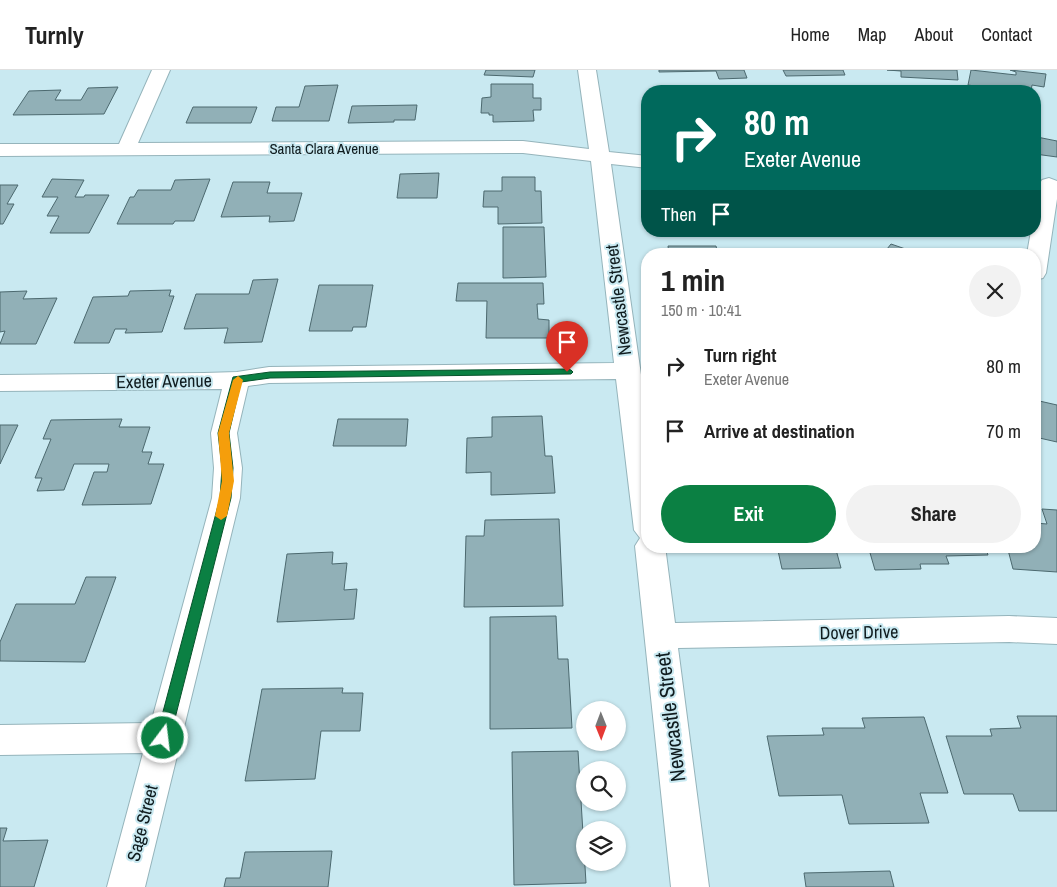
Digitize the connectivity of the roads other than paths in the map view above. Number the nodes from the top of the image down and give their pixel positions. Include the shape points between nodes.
1 (162, 70) edge
2 (587, 70) edge
3 (126, 149) junction
4 (0, 150) edge
5 (600, 157) junction
6 (641, 161) edge
7 (1047, 184) edge
8 (1041, 228) edge
9 (627, 371) junction
10 (237, 380) junction
11 (0, 382) edge
12 (641, 477) edge
13 (651, 553) edge
14 (1057, 631) edge
15 (661, 636) junction
16 (163, 738) junction
17 (0, 740) edge
18 (126, 887) edge
19 (690, 887) edge

1 - 3 street
2 - 5 street, Newcastle Street
3 - 4 street, Santa Clara Avenue
3 - 5 street, Santa Clara Avenue via 523,147
5 - 6 street, Santa Clara Avenue
5 - 9 street, Newcastle Street
7 - 8 street
9 - 10 street, Exeter Avenue via 270,375
9 - 12 street, Newcastle Street
10 - 11 street, Exeter Avenue
10 - 16 street, Sage Street via 224,433 228,468 226,498
13 - 15 street, Newcastle Street
14 - 15 street, Dover Drive via 1010,628
15 - 19 street, Newcastle Street
16 - 17 street
16 - 18 street, Sage Street

